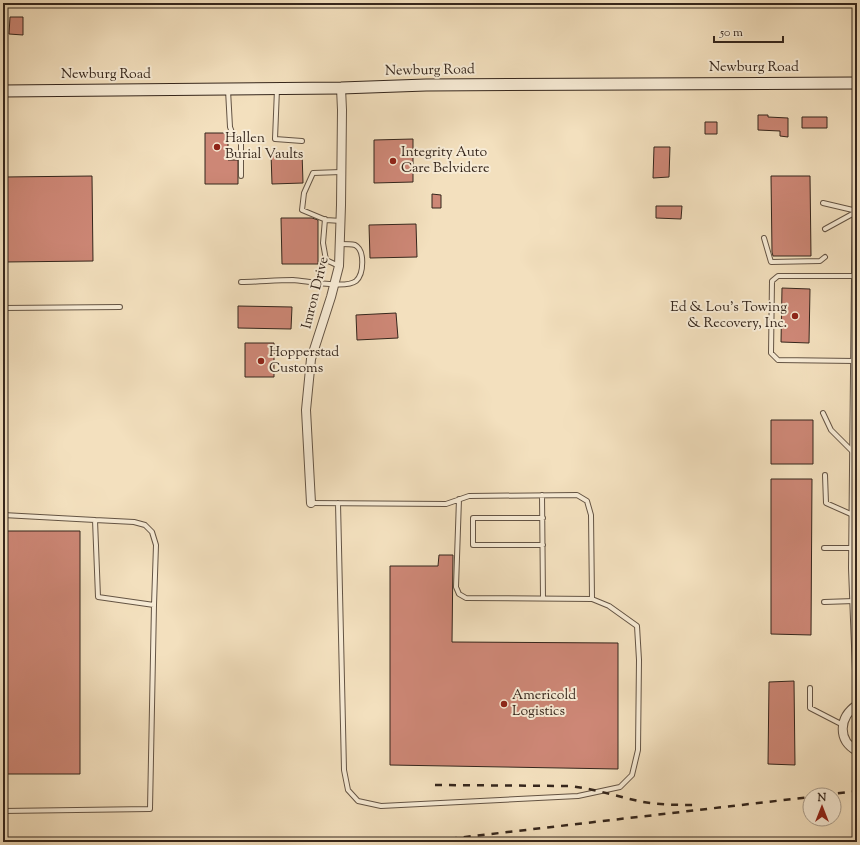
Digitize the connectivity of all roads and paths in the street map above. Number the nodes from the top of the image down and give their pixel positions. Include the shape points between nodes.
1 (857, 83) edge
2 (341, 88) junction
3 (228, 89) junction
4 (277, 89) junction
5 (3, 91) edge
6 (302, 141) dead end
7 (341, 172) junction
8 (241, 176) dead end
9 (857, 179) edge
10 (823, 203) dead end
11 (857, 212) edge
12 (325, 219) junction
13 (341, 221) junction
14 (825, 229) dead end
15 (764, 238) dead end
16 (340, 244) junction
17 (825, 257) dead end
18 (339, 266) junction
19 (856, 279) edge
20 (240, 282) dead end
21 (334, 284) junction
22 (120, 307) dead end
23 (3, 308) edge
24 (856, 328) edge
25 (856, 338) edge
26 (855, 361) junction
27 (856, 374) edge
28 (822, 413) dead end
29 (854, 453) junction
30 (825, 475) dead end
31 (542, 495) junction
32 (458, 499) junction
33 (311, 503) joint
34 (338, 503) junction
35 (3, 515) edge
36 (854, 516) junction
37 (543, 518) junction
38 (95, 520) junction
39 (543, 545) junction
40 (824, 548) dead end
41 (853, 548) junction
42 (543, 598) junction
43 (592, 599) junction
44 (854, 601) junction
45 (824, 602) dead end
46 (154, 605) junction
47 (856, 611) edge
48 (857, 671) edge
49 (810, 688) dead end
50 (857, 705) edge
51 (843, 725) junction
52 (857, 751) edge
53 (3, 811) edge

1 - 2 main road, Newburg Road via 433,85
2 - 4 main road, Newburg Road
2 - 7 street, Imron Drive
3 - 4 main road, Newburg Road
3 - 5 main road, Newburg Road
3 - 8 lane via 230,127 233,135 241,143
4 - 6 lane via 275,140
7 - 12 lane via 313,173 304,193 302,210
7 - 13 street, Imron Drive
9 - 11 street
10 - 11 lane
11 - 14 lane
11 - 19 street
12 - 13 lane
12 - 18 lane via 323,243 326,260
13 - 16 street, Imron Drive
15 - 17 lane via 771,262 820,261
16 - 18 street, Imron Drive
16 - 21 lane via 359,248 363,255 361,274 347,284
18 - 21 street, Imron Drive
19 - 24 street
19 - 26 lane via 778,276 772,281 771,353 778,360
20 - 21 lane via 294,280
21 - 33 street, Imron Drive via 310,366 306,410
22 - 23 lane
24 - 25 street
25 - 26 street
26 - 27 street
27 - 29 street
28 - 29 lane via 831,430
29 - 36 street
30 - 36 lane via 826,503
31 - 32 lane via 469,496
31 - 37 lane
31 - 43 lane via 577,495 587,501 591,515
32 - 34 lane via 446,504
32 - 42 lane via 456,587 459,594 466,598
33 - 34 lane
34 - 43 lane via 344,770 348,790 358,801 381,806 578,796 620,786 632,775 638,750 637,626 609,606
35 - 38 lane
36 - 41 street
37 - 39 lane
37 - 39 lane via 473,518 473,545
38 - 46 lane via 98,597
38 - 46 lane via 134,522 145,525 152,532 156,545
39 - 42 lane
40 - 41 lane
41 - 44 street
42 - 43 lane
44 - 45 lane
44 - 47 street
46 - 53 lane via 150,809
47 - 48 street
49 - 51 lane via 810,708
50 - 51 street via 845,716
51 - 52 street via 845,739

